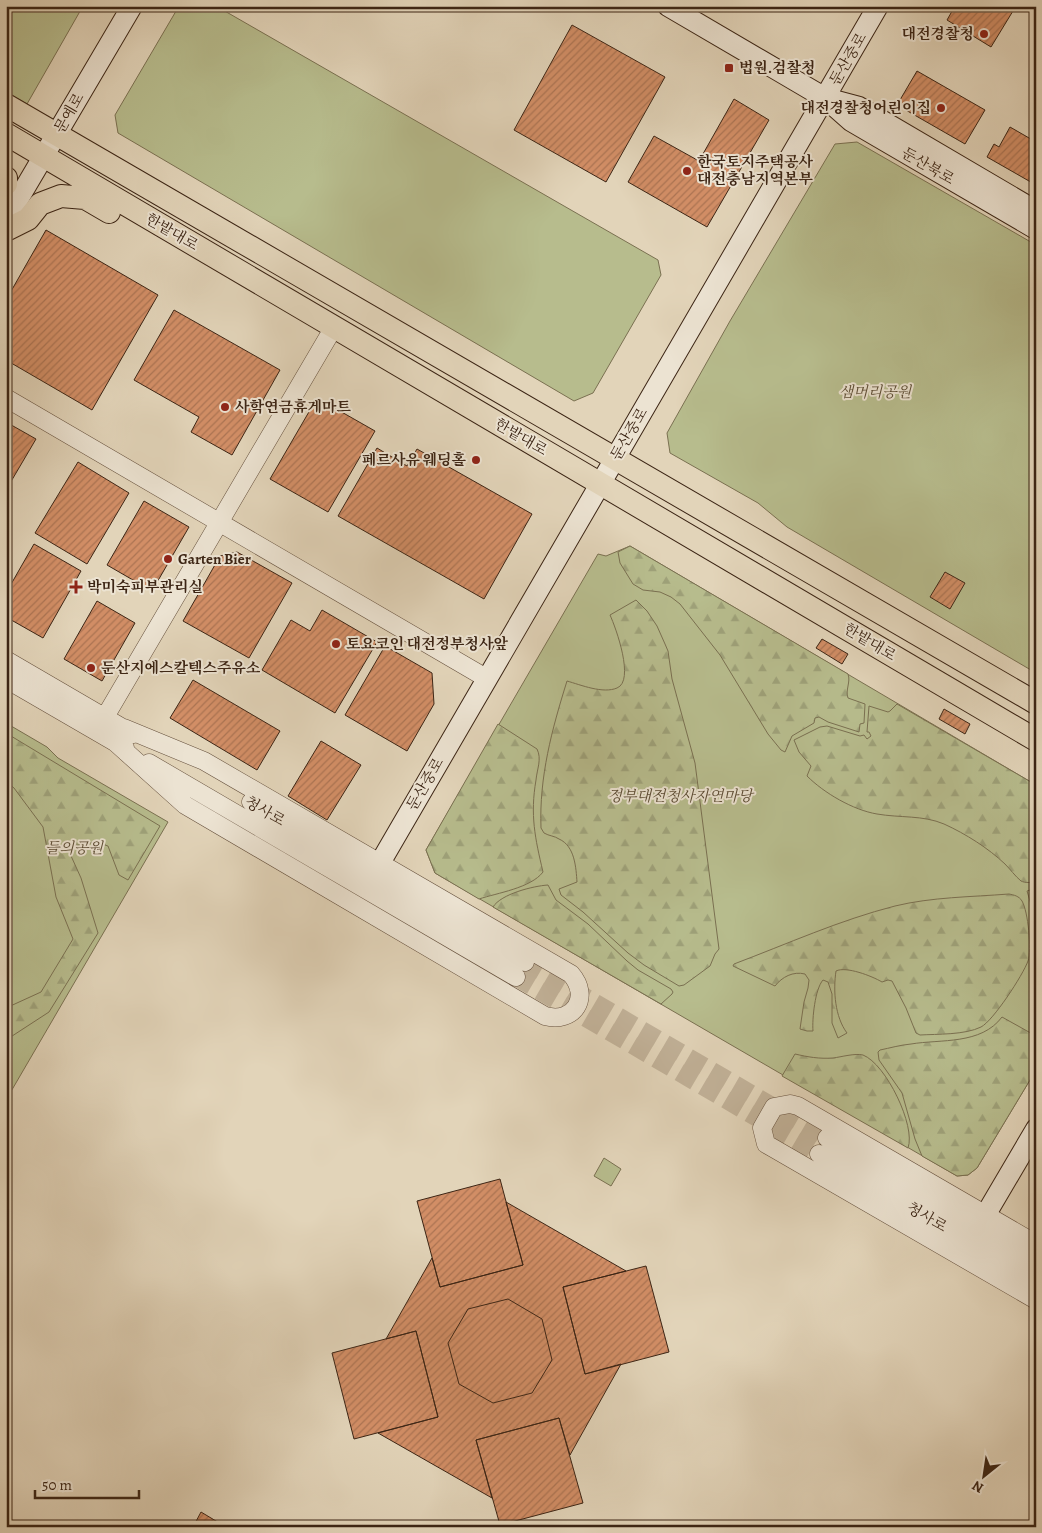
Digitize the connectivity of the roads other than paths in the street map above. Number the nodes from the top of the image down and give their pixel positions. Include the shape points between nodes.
1 (132, 6) edge
2 (668, 6) edge
3 (878, 6) edge
4 (825, 98) junction
5 (6, 104) edge
6 (6, 134) edge
7 (57, 134) junction
8 (44, 156) junction
9 (6, 178) edge
10 (6, 184) edge
11 (129, 206) junction
12 (1036, 210) edge
13 (6, 220) edge
14 (1036, 228) edge
15 (6, 230) edge
16 (334, 327) junction
17 (6, 398) edge
18 (615, 458) junction
19 (600, 484) junction
20 (219, 522) junction
21 (6, 660) edge
22 (486, 678) junction
23 (6, 679) edge
24 (1036, 703) edge
25 (105, 717) junction
26 (120, 736) junction
27 (1036, 740) edge
28 (380, 863) junction
29 (520, 969) tunnel mouth
30 (1036, 1129) edge
31 (827, 1138) tunnel mouth
32 (819, 1154) tunnel mouth
33 (986, 1214) junction
34 (1036, 1244) edge
35 (1036, 1260) edge
36 (1036, 1280) edge
37 (1036, 1300) edge

1 - 7 main road, 문예로
2 - 4 main road, 둔산북로
3 - 4 main road, 둔산중로
4 - 12 main road, 둔산북로 via 859,107
4 - 14 main road, 둔산북로 via 851,121
4 - 18 main road, 둔산중로
5 - 7 main road, 한밭대로
6 - 8 main road, 한밭대로
7 - 8 main road, 문예로
7 - 18 main road, 한밭대로
8 - 11 main road, 한밭대로
8 - 13 main road, 문예로
9 - 10 main road
11 - 15 main road via 109,212 85,198 61,196 40,204 28,219
11 - 16 main road, 한밭대로
16 - 19 main road, 한밭대로
16 - 20 street
17 - 20 street
18 - 19 main road, 둔산중로
18 - 24 main road, 한밭대로
19 - 22 main road, 둔산중로
19 - 27 main road, 한밭대로
20 - 22 street
20 - 25 street
21 - 25 street, 청사로
22 - 28 main road, 둔산중로
23 - 26 street, 청사로
25 - 26 street, 청사로
26 - 28 street via 204,761
26 - 28 street via 185,805 537,1011 561,1018 574,1010 579,1003 580,987 571,974
26 - 29 street, 청사로
30 - 33 main road
31 - 35 street, 청사로
32 - 36 street, 청사로
33 - 34 street
33 - 37 street via 798,1106 782,1104 774,1107 762,1128 766,1144

